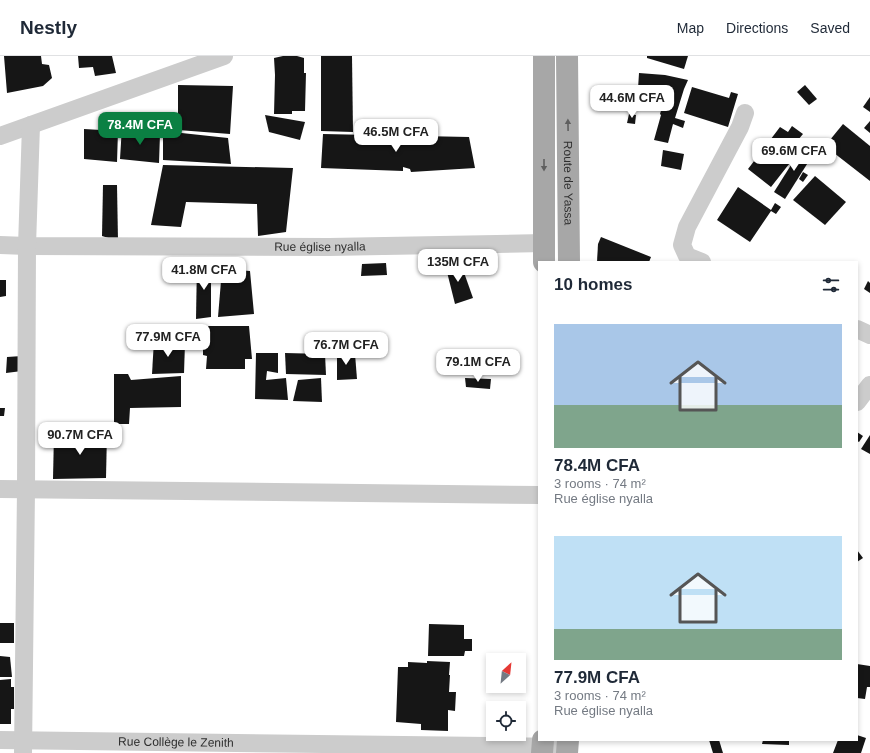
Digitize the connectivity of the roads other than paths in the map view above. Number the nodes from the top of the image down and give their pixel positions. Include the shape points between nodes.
1 (224, 56) edge
2 (544, 56) edge
3 (567, 56) edge
4 (745, 112) dead end
5 (31, 125) junction
6 (0, 136) edge
7 (0, 245) edge
8 (28, 246) junction
9 (544, 253) edge
10 (569, 261) edge
11 (700, 261) edge
12 (858, 329) edge
13 (870, 335) edge
14 (870, 385) edge
15 (858, 401) edge
16 (0, 489) edge
17 (26, 489) junction
18 (538, 495) edge
19 (0, 740) edge
20 (23, 746) edge
21 (543, 746) edge
22 (567, 746) edge

1 - 5 street
2 -> 9 main road, Route de Yassa
10 -> 3 main road, Route de Yassa
4 - 11 street via 740,127 687,227 682,245 687,256
5 - 6 street
5 - 8 street
7 - 8 street, Rue église nyalla
8 - 9 street, Rue église nyalla via 329,247
8 - 17 street
12 - 13 street
14 - 15 street
16 - 17 street
17 - 18 street
17 - 20 street
19 - 20 street, Rue Collège le Zenith
20 - 21 street, Rue Collège le Zenith
21 - 22 street, Rue Collège le Zenith

